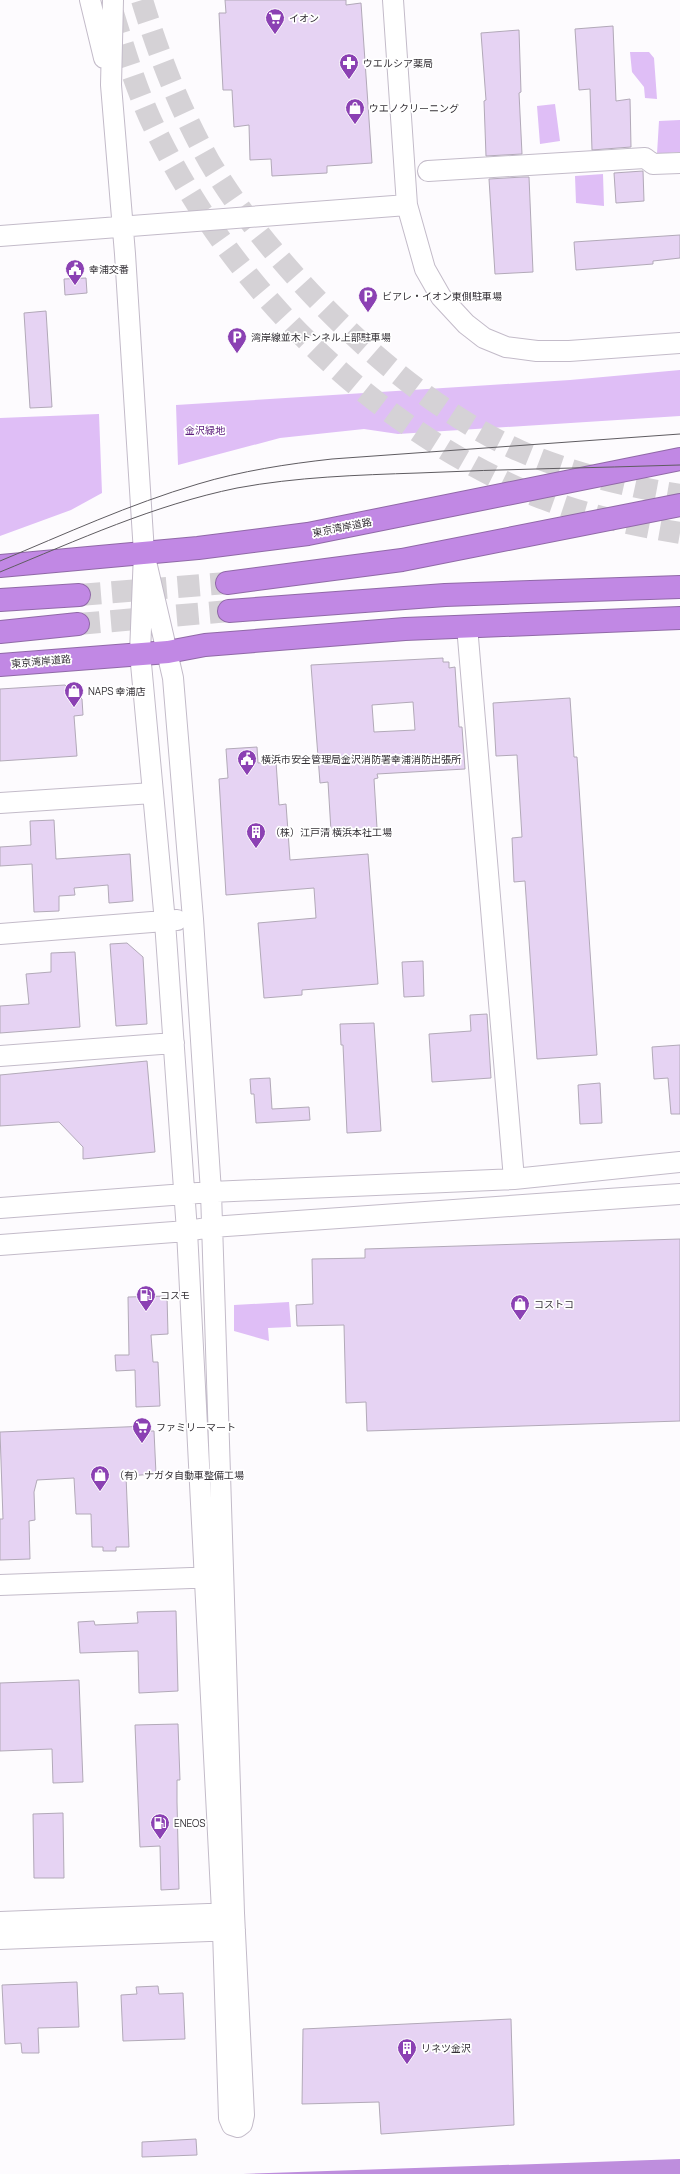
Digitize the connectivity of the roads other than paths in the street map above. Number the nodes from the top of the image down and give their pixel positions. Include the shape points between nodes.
1 (90, 0) edge
2 (113, 0) edge
3 (393, 0) edge
4 (111, 85) junction
5 (680, 163) edge
6 (428, 170) dead end
7 (408, 205) junction
8 (123, 228) junction
9 (0, 236) edge
10 (680, 343) edge
11 (680, 459) edge
12 (680, 505) edge
13 (144, 553) junction
14 (0, 566) edge
15 (227, 583) tunnel mouth
16 (680, 587) edge
17 (79, 595) tunnel mouth
18 (0, 600) edge
19 (229, 611) tunnel mouth
20 (680, 618) edge
21 (78, 624) tunnel mouth
22 (467, 626) junction
23 (0, 632) edge
24 (168, 652) junction
25 (140, 653) junction
26 (0, 665) edge
27 (153, 793) junction
28 (0, 803) edge
29 (193, 919) junction
30 (165, 922) junction
31 (0, 934) edge
32 (174, 1043) junction
33 (0, 1056) edge
34 (680, 1162) edge
35 (514, 1179) junction
36 (211, 1192) junction
37 (183, 1194) junction
38 (680, 1194) edge
39 (0, 1208) edge
40 (212, 1227) junction
41 (187, 1231) junction
42 (0, 1245) edge
43 (214, 1577) junction
44 (0, 1585) edge
45 (0, 1922) edge
46 (228, 1922) junction
47 (0, 1939) edge

1 - 4 street
2 - 4 street
3 - 7 street
4 - 8 street
5 - 6 street via 653,164 646,158
7 - 8 street
7 - 10 street via 424,269 441,297 466,324 484,338 506,347 537,351
8 - 9 street
8 - 13 street
11 - 13 highway, 東京湾岸道路 via 308,534
12 - 15 highway via 402,560
13 - 14 highway, 東京湾岸道路
13 - 24 street
13 - 25 street
16 - 19 highway via 445,595
17 - 18 highway
20 - 22 highway, 東京湾岸道路
21 - 23 highway
22 - 24 highway, 東京湾岸道路 via 205,645
22 - 35 street
24 - 25 highway, 東京湾岸道路
24 - 29 street via 173,678
25 - 26 highway, 東京湾岸道路
25 - 27 street
27 - 28 street
27 - 30 street
29 - 30 street
29 - 36 street
30 - 31 street
30 - 32 street
32 - 33 street
32 - 37 street
34 - 35 street
35 - 36 street
36 - 37 street
36 - 40 street
37 - 39 street
37 - 41 street
38 - 40 street
40 - 41 street
40 - 43 street
41 - 42 street
41 - 43 street
43 - 44 street
43 - 46 street
45 - 46 street
46 - 46 street via 244,2115 242,2124 238,2127 232,2125 229,2118
46 - 47 street

